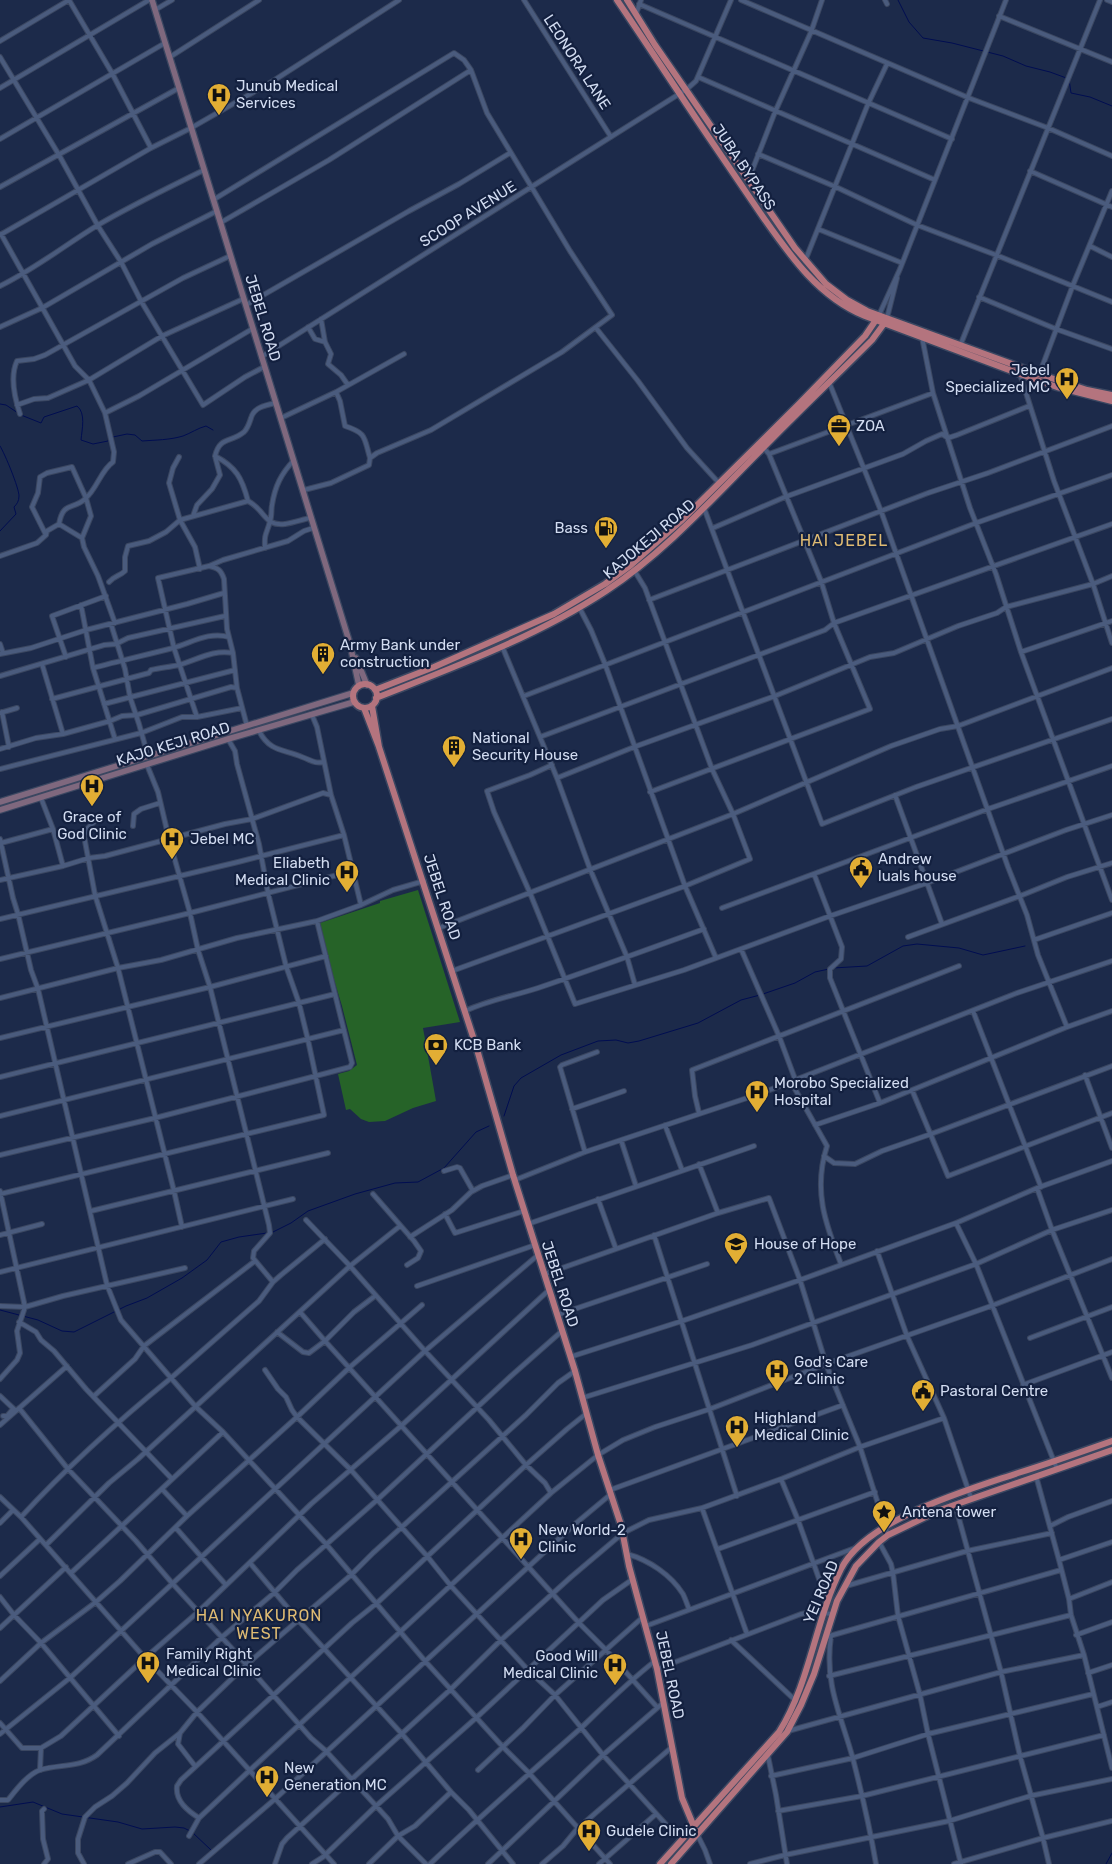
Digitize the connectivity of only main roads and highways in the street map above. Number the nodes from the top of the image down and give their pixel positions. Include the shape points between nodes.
1 (151, 0) edge
2 (617, 0) edge
3 (627, 0) edge
4 (877, 318) junction
5 (886, 321) junction
6 (959, 348) junction
7 (1038, 377) junction
8 (1112, 395) edge
9 (1112, 401) edge
10 (350, 644) junction
11 (367, 685) junction
12 (359, 686) junction
13 (374, 690) junction
14 (353, 693) junction
15 (376, 698) junction
16 (354, 702) junction
17 (372, 706) junction
18 (364, 708) junction
19 (379, 747) junction
20 (0, 802) edge
21 (0, 810) edge
22 (1112, 1441) edge
23 (1112, 1450) edge
24 (693, 1825) junction
25 (697, 1834) junction
26 (660, 1864) edge
27 (671, 1864) edge

1 - 10 main road, JEBEL ROAD
2 - 4 main road, JUBA BYPASS via 806,274 844,306
3 - 4 main road, JUBA BYPASS via 805,261 838,293
4 - 5 main road
4 - 13 main road, KAJOKEJI ROAD via 865,336 819,384 650,549 605,584 530,626
5 - 6 main road
5 - 6 main road via 922,337
5 - 15 main road, KAJOKEJI ROAD via 704,508 606,591 502,646
6 - 7 main road
6 - 7 main road via 1020,374
7 - 8 main road
7 - 9 main road via 1083,395
10 - 11 main road, JEBEL ROAD
10 - 12 main road, JEBEL ROAD
11 - 12 main road
11 - 13 main road
12 - 14 main road
13 - 15 main road
14 - 16 main road
14 - 20 main road, KAJO KEJI ROAD
15 - 17 main road
16 - 18 main road
16 - 21 main road, KAJO KEJI ROAD
17 - 18 main road
17 - 19 main road, JEBEL ROAD
18 - 19 main road, JEBEL ROAD
19 - 24 main road, JEBEL ROAD via 465,1011 623,1533 657,1669 660,1705 684,1805
22 - 24 main road, YEI ROAD via 928,1505 885,1526 860,1546 843,1566 827,1602 796,1700 779,1732
23 - 25 main road, YEI ROAD via 955,1504 921,1518 879,1542 856,1566 844,1586 814,1674 787,1732
24 - 25 main road, JEBEL ROAD
24 - 26 main road, YEI ROAD
25 - 27 main road, YEI ROAD

